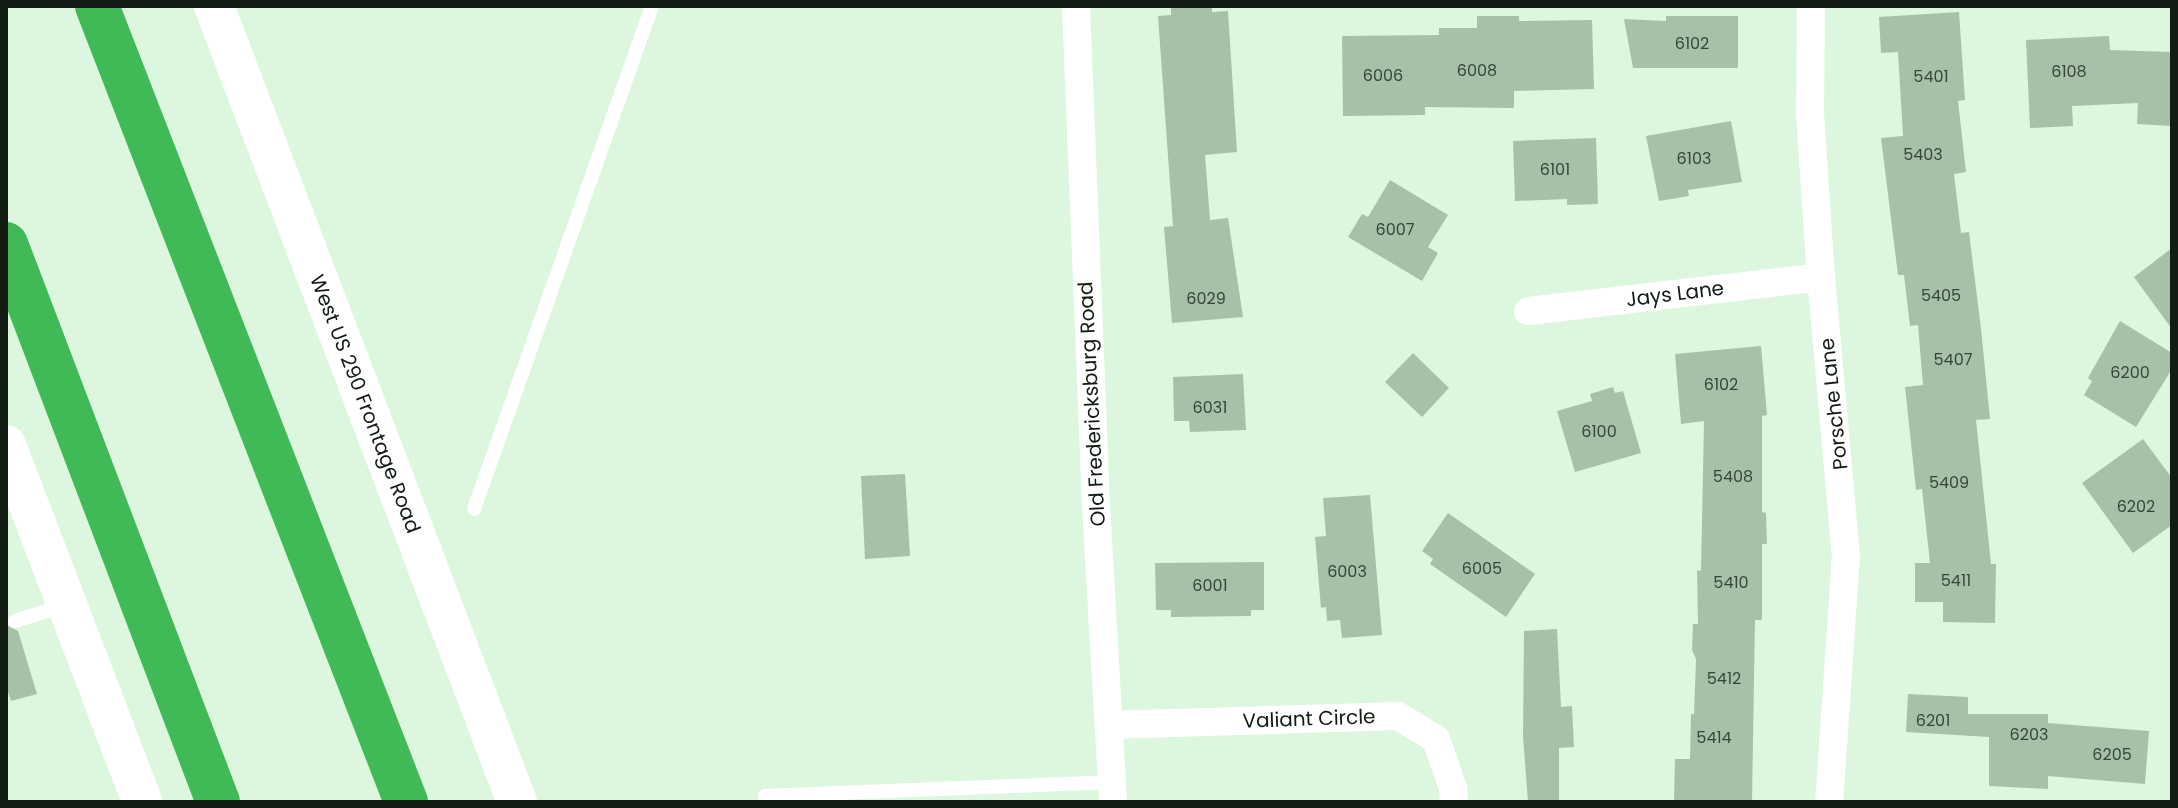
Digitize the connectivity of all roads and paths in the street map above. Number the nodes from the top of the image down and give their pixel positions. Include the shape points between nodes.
1 (97, 6) edge
2 (214, 6) edge
3 (652, 6) edge
4 (1076, 6) edge
5 (1811, 6) edge
6 (6, 244) edge
7 (1821, 277) junction
8 (1528, 311) dead end
9 (6, 445) edge
10 (474, 509) dead end
11 (67, 605) junction
12 (15, 621) dead end
13 (1110, 725) junction
14 (1112, 792) edge
15 (142, 802) edge
16 (218, 802) edge
17 (406, 802) edge
18 (517, 802) edge
19 (765, 802) edge
20 (1454, 802) edge
21 (1829, 802) edge

1 - 17 highway
2 - 18 main road, West US 290 Frontage Road
3 - 10 lane
4 - 13 street, Old Fredericksburg Road
5 - 7 street, Porsche Lane via 1810,113
6 - 16 highway
7 - 8 street, Jays Lane
7 - 21 street, Porsche Lane via 1846,555
9 - 11 main road
11 - 12 lane
11 - 15 main road
13 - 14 street, Old Fredericksburg Road
13 - 20 street, Valiant Circle via 1398,716 1436,739
14 - 19 lane via 765,796

